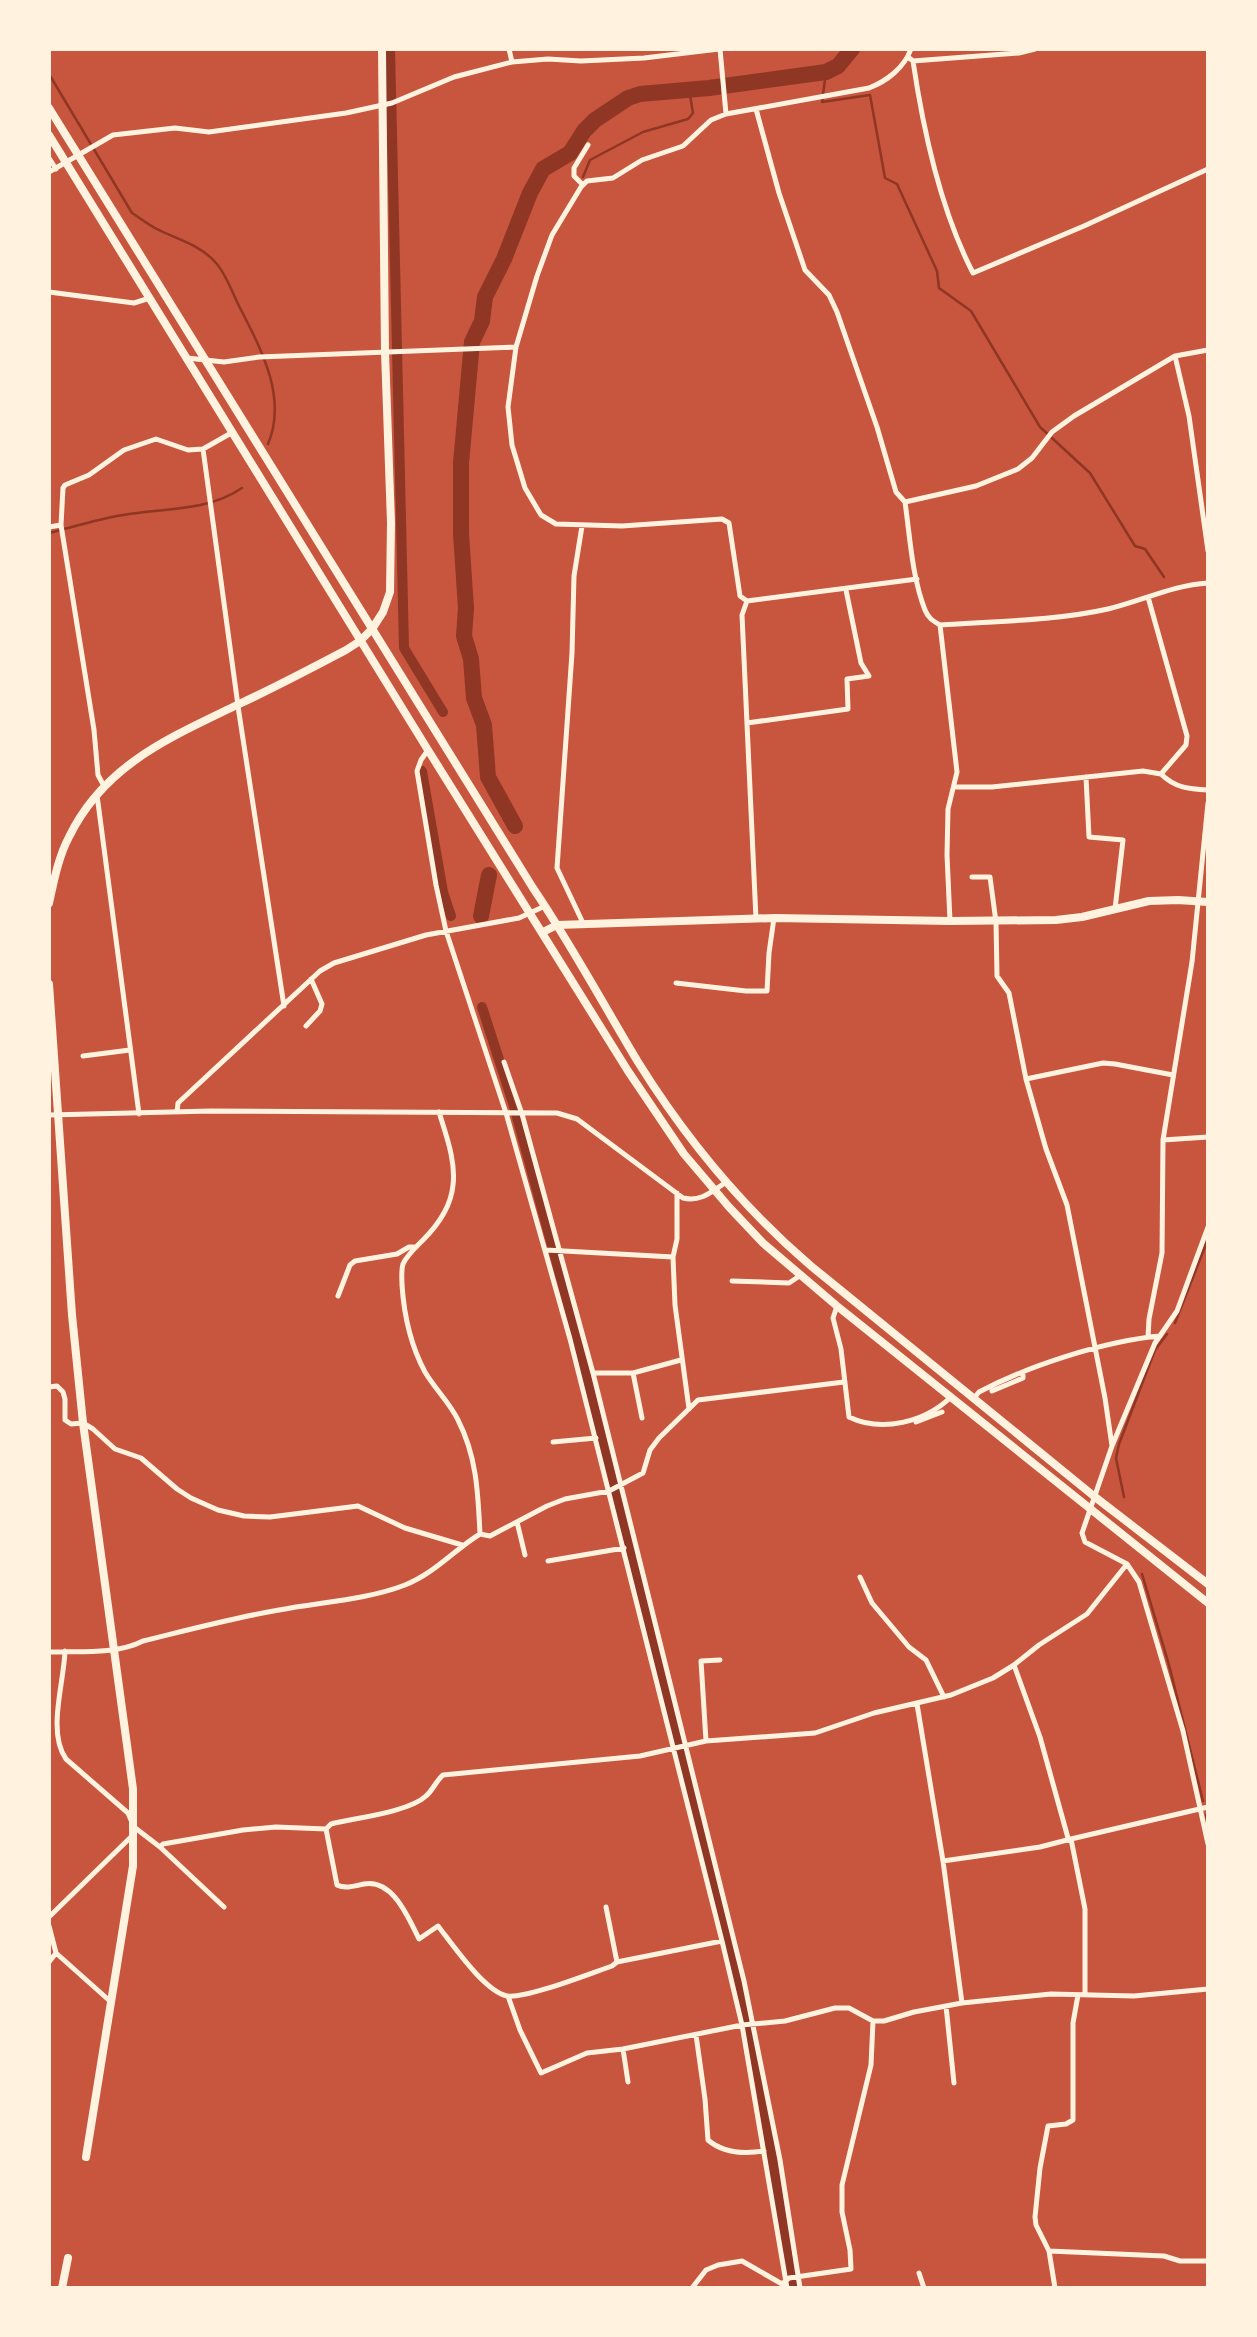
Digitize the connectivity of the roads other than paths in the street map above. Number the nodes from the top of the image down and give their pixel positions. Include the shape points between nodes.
1 (382, 49) edge
2 (509, 49) edge
3 (720, 49) edge
4 (911, 49) edge
5 (1035, 49) edge
6 (911, 59) junction
7 (512, 62) junction
8 (387, 104) junction
9 (49, 107) edge
10 (756, 109) junction
11 (726, 114) junction
12 (49, 135) edge
13 (588, 145) dead end
14 (78, 156) junction
15 (49, 158) edge
16 (66, 163) junction
17 (1208, 169) edge
18 (52, 170) edge
19 (583, 185) junction
20 (49, 292) edge
21 (150, 298) junction
22 (516, 347) junction
23 (1208, 351) edge
24 (388, 352) junction
25 (1175, 356) junction
26 (187, 358) junction
27 (206, 361) junction
28 (233, 432) junction
29 (203, 449) junction
30 (905, 502) junction
31 (61, 526) junction
32 (582, 526) junction
33 (49, 527) edge
34 (1208, 551) edge
35 (917, 579) junction
36 (1208, 583) edge
37 (846, 590) junction
38 (1148, 597) junction
39 (747, 601) junction
40 (940, 625) junction
41 (372, 629) junction
42 (360, 641) junction
43 (238, 705) junction
44 (747, 723) junction
45 (428, 750) junction
46 (1161, 774) junction
47 (1086, 777) junction
48 (104, 786) junction
49 (954, 787) junction
50 (1208, 790) edge
51 (97, 795) junction
52 (1208, 803) edge
53 (972, 877) dead end
54 (1203, 902) edge
55 (49, 903) edge
56 (545, 906) junction
57 (1115, 909) junction
58 (530, 913) junction
59 (774, 918) junction
60 (756, 919) junction
61 (950, 921) junction
62 (996, 922) junction
63 (583, 923) junction
64 (558, 925) junction
65 (446, 931) junction
66 (543, 932) junction
67 (311, 979) junction
68 (676, 982) dead end
69 (49, 984) edge
70 (284, 1006) junction
71 (306, 1026) dead end
72 (130, 1050) junction
73 (83, 1056) dead end
74 (504, 1062) dead end
75 (1173, 1075) junction
76 (1026, 1079) junction
77 (177, 1112) junction
78 (439, 1112) junction
79 (139, 1114) junction
80 (508, 1114) junction
81 (521, 1114) junction
82 (53, 1115) edge
83 (1208, 1137) edge
84 (1163, 1140) junction
85 (724, 1183) junction
86 (713, 1191) junction
87 (677, 1193) junction
88 (1208, 1227) edge
89 (416, 1247) junction
90 (558, 1250) junction
91 (546, 1251) junction
92 (673, 1257) junction
93 (801, 1275) junction
94 (732, 1281) dead end
95 (338, 1296) dead end
96 (837, 1306) junction
97 (1160, 1336) junction
98 (1148, 1337) junction
99 (1096, 1348) junction
100 (681, 1360) junction
101 (1023, 1372) junction
102 (593, 1373) junction
103 (633, 1373) junction
104 (844, 1382) junction
105 (49, 1387) edge
106 (992, 1391) dead end
107 (951, 1397) junction
108 (974, 1398) junction
109 (689, 1409) junction
110 (942, 1412) dead end
111 (642, 1418) dead end
112 (912, 1420) junction
113 (83, 1423) junction
114 (596, 1438) junction
115 (553, 1442) dead end
116 (1112, 1446) junction
117 (615, 1488) junction
118 (1095, 1497) junction
119 (1090, 1509) junction
120 (517, 1522) junction
121 (480, 1534) junction
122 (462, 1545) junction
123 (624, 1548) junction
124 (525, 1555) dead end
125 (548, 1561) dead end
126 (1126, 1564) junction
127 (860, 1577) dead end
128 (1208, 1584) edge
129 (1208, 1603) edge
130 (115, 1648) junction
131 (49, 1651) edge
132 (65, 1651) junction
133 (720, 1661) dead end
134 (1014, 1665) junction
135 (944, 1697) junction
136 (917, 1703) junction
137 (706, 1741) junction
138 (679, 1746) junction
139 (1208, 1807) edge
140 (1200, 1809) junction
141 (326, 1829) junction
142 (134, 1830) junction
143 (1070, 1839) junction
144 (1208, 1844) edge
145 (160, 1847) junction
146 (943, 1861) junction
147 (224, 1907) dead end
148 (606, 1907) dead end
149 (49, 1917) edge
150 (49, 1926) edge
151 (722, 1941) junction
152 (56, 1953) junction
153 (49, 1962) edge
154 (617, 1962) junction
155 (1208, 1989) edge
156 (1081, 1995) junction
157 (508, 1996) junction
158 (111, 2002) junction
159 (962, 2003) junction
160 (946, 2006) junction
161 (873, 2021) junction
162 (748, 2025) junction
163 (696, 2035) junction
164 (623, 2049) junction
165 (628, 2082) dead end
166 (954, 2083) dead end
167 (764, 2151) junction
168 (86, 2157) dead end
169 (1049, 2251) junction
170 (68, 2258) dead end
171 (1208, 2262) edge
172 (919, 2273) dead end
173 (788, 2282) edge
174 (62, 2288) edge
175 (692, 2288) edge
176 (800, 2288) edge
177 (924, 2288) edge
178 (1055, 2288) edge

1 - 8 main road
2 - 7 street
3 - 7 street via 644,58
3 - 11 street
4 - 6 street
5 - 6 street
6 - 10 street via 885,82 869,88
6 - 17 street via 949,217 973,273
7 - 8 street via 454,77
8 - 14 street via 241,129 134,131 113,135
8 - 24 main road
9 - 14 main road
10 - 11 street
10 - 30 street via 805,270 829,295 837,313 896,492
11 - 19 street via 711,120 683,146 642,160 613,178
12 - 16 main road
13 - 19 street via 574,168 574,176
14 - 16 street
14 - 27 main road
15 - 18 street
16 - 18 street
16 - 21 main road
19 - 22 street via 552,235
20 - 21 street via 134,303
21 - 26 main road
22 - 24 street
22 - 32 street via 508,407 512,444 525,488 541,515 556,524
23 - 25 street
24 - 27 street
24 - 41 main road via 390,592
25 - 30 street via 1074,416 1049,434 1018,469 994,480
25 - 34 street via 1189,416
26 - 27 street
26 - 28 main road
27 - 41 main road
28 - 29 street
28 - 42 main road
29 - 31 street via 188,450 156,439 124,450 89,475 65,485
29 - 43 street
30 - 35 street
31 - 33 street
31 - 48 street via 98,775
32 - 39 street via 722,519 729,523 740,596
32 - 63 street via 574,576 557,868
35 - 37 street
35 - 40 street via 925,612
36 - 38 street
37 - 39 street
37 - 44 street via 861,663 869,676 847,678 848,709
38 - 40 street via 1064,615
38 - 46 street via 1187,736 1186,745
39 - 44 street via 742,615
40 - 49 street via 957,772
41 - 42 main road
41 - 56 main road
42 - 43 main road
42 - 45 main road
43 - 48 main road via 158,744
43 - 70 street
44 - 60 street
45 - 58 main road
45 - 65 street via 417,771
46 - 47 street via 1143,771
46 - 50 street via 1183,789
47 - 49 street
47 - 57 street via 1089,837 1123,840
48 - 51 main road
49 - 61 street via 948,809
51 - 55 main road via 68,837
51 - 72 street
52 - 54 street
53 - 62 street via 990,877
54 - 57 main road via 1149,901
54 - 75 street
56 - 58 street
56 - 64 main road
57 - 62 main road via 1056,920
58 - 65 street
58 - 66 main road
59 - 60 main road
59 - 61 main road
59 - 68 street via 767,991
60 - 63 main road
61 - 62 main road
62 - 76 street via 998,976 1009,993
63 - 64 main road
64 - 66 main road
64 - 85 main road via 644,1072
65 - 67 street via 334,962
65 - 80 street
66 - 86 main road via 653,1111
67 - 70 street
67 - 71 street via 322,1004
69 - 82 main road
70 - 77 street via 178,1103
72 - 73 street
72 - 79 street
74 - 81 street
75 - 76 street via 1103,1063
75 - 84 street
76 - 99 street via 1067,1205
77 - 78 street
77 - 79 street
78 - 80 street
78 - 89 street via 454,1184 443,1216
79 - 82 street
80 - 81 street
80 - 91 street
81 - 87 street via 557,1113 577,1119
81 - 90 street
82 - 113 main road
83 - 84 street
84 - 98 street via 1162,1253
85 - 86 street
85 - 108 main road via 774,1234
86 - 87 street via 692,1200
86 - 93 main road
87 - 92 street
88 - 97 street via 1177,1311
89 - 95 street via 355,1261
89 - 121 street via 402,1267 412,1345 458,1420 471,1452 480,1499
90 - 91 street
90 - 92 street
90 - 102 street
91 - 114 street
92 - 100 street
93 - 94 street via 789,1283
93 - 96 main road
96 - 104 street via 833,1318
96 - 107 main road
97 - 98 street
97 - 116 street
98 - 99 street
99 - 101 street
99 - 116 street
100 - 103 street
100 - 109 street
101 - 106 street via 1023,1378
101 - 108 street
102 - 103 street
102 - 117 street
103 - 111 street
104 - 109 street via 698,1400
104 - 112 street via 849,1417 897,1425
105 - 113 street via 57,1386 63,1392 65,1420
107 - 112 street
107 - 119 main road
108 - 118 main road
109 - 117 street via 650,1450 642,1473
110 - 112 street
113 - 122 street via 104,1442 141,1458 191,1497 218,1510 270,1517 358,1506 405,1528
113 - 130 main road
114 - 115 street
114 - 117 street
116 - 118 street
117 - 120 street via 565,1499
117 - 123 street
117 - 138 street
118 - 119 street
118 - 128 main road
119 - 126 street via 1082,1533 1085,1542
119 - 129 main road
120 - 121 street via 490,1536
120 - 124 street
121 - 122 street
122 - 130 street via 435,1570 405,1585
123 - 125 street
123 - 138 street
126 - 134 street via 1087,1614
126 - 140 street via 1139,1582 1183,1731
127 - 135 street via 872,1603 926,1660
130 - 132 street
130 - 142 main road via 131,1762
131 - 132 street
132 - 142 street via 58,1747 128,1813
133 - 137 street via 701,1661
134 - 135 street
134 - 143 street
135 - 136 street
136 - 137 street via 815,1733
136 - 146 street
137 - 138 street
138 - 141 street via 640,1756 443,1775 428,1796 412,1805
138 - 151 street
138 - 162 street
139 - 140 street
140 - 143 street
140 - 144 street
141 - 145 street via 243,1830
141 - 157 street via 337,1885 384,1885 419,1939 438,1927 493,1990
142 - 145 street
142 - 149 street
142 - 158 main road via 133,1866
143 - 146 street
143 - 156 street via 1085,1909
145 - 147 street
146 - 159 street
148 - 154 street
150 - 152 street
151 - 154 street
151 - 162 street
152 - 153 street
152 - 158 street
154 - 157 street
155 - 156 street via 1134,1996
156 - 159 street
156 - 169 street via 1073,2023 1073,2120 1048,2126 1040,2168 1036,2225
157 - 164 street via 541,2074 587,2053
158 - 168 main road
159 - 160 street
160 - 161 street
160 - 166 street
161 - 162 street via 849,2008 835,2008
161 - 173 street via 872,2065 842,2185 851,2269
162 - 163 street
162 - 167 street
162 - 173 street via 780,2160
163 - 164 street
163 - 167 street via 708,2140 735,2151
164 - 165 street
167 - 173 street
169 - 171 street
169 - 178 street
170 - 174 main road
172 - 177 street
173 - 175 street via 742,2262 706,2270
173 - 176 street

